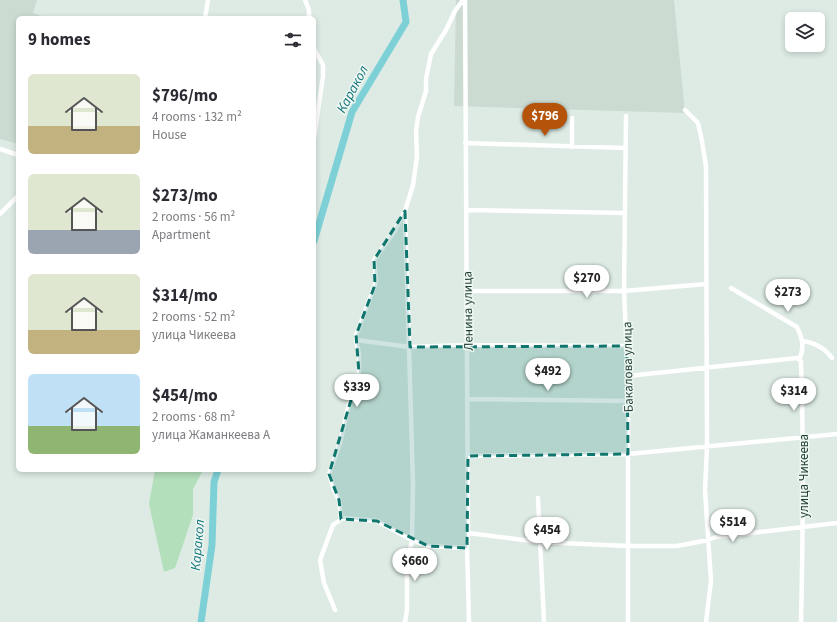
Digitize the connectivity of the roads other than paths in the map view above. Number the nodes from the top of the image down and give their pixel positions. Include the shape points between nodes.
1 (208, 0) edge
2 (305, 0) edge
3 (464, 0) edge
4 (205, 16) edge
5 (309, 16) edge
6 (316, 53) edge
7 (685, 110) dead end
8 (626, 116) dead end
9 (572, 118) dead end
10 (316, 123) edge
11 (465, 143) junction
12 (572, 146) junction
13 (625, 148) junction
14 (0, 149) edge
15 (16, 153) edge
16 (16, 198) edge
17 (466, 210) junction
18 (405, 211) junction
19 (625, 213) junction
20 (0, 214) edge
21 (706, 284) junction
22 (731, 288) dead end
23 (466, 291) junction
24 (624, 291) junction
25 (356, 340) junction
26 (802, 341) junction
27 (467, 346) junction
28 (627, 346) junction
29 (410, 347) junction
30 (832, 358) dead end
31 (800, 359) junction
32 (706, 368) junction
33 (628, 376) junction
34 (467, 399) junction
35 (628, 401) junction
36 (837, 434) edge
37 (803, 438) junction
38 (707, 447) junction
39 (628, 454) junction
40 (468, 456) junction
41 (538, 498) dead end
42 (341, 519) junction
43 (837, 522) edge
44 (803, 527) junction
45 (468, 533) junction
46 (412, 540) junction
47 (708, 540) junction
48 (539, 542) junction
49 (628, 546) junction
50 (467, 548) junction
51 (335, 610) dead end
52 (405, 622) edge
53 (468, 622) edge
54 (544, 622) edge
55 (628, 622) edge
56 (706, 622) edge
57 (801, 622) edge

1 - 4 street
2 - 5 street
3 - 11 street, Ленина улица
3 - 18 street via 431,54 426,92 416,131 416,172
6 - 10 street via 323,65
7 - 21 street via 698,123 706,167
8 - 13 street, Бакалова улица
9 - 12 street
11 - 12 street
11 - 17 street, Ленина улица
12 - 13 street
13 - 19 street, Бакалова улица
14 - 15 street
16 - 20 street
17 - 19 street
17 - 23 street, Ленина улица
18 - 25 street via 374,260 375,285
18 - 29 street
19 - 24 street, Бакалова улица
21 - 24 street
21 - 32 street
22 - 26 street via 796,327
23 - 24 street
23 - 27 street, Ленина улица
24 - 28 street, Бакалова улица
25 - 29 street
25 - 42 street via 359,374 329,474 339,500
26 - 30 street via 827,351
26 - 31 street, улица Чикеева
27 - 28 street
27 - 29 street
27 - 34 street, Ленина улица
28 - 33 street, Бакалова улица
29 - 46 street
31 - 32 street
31 - 37 street, улица Чикеева
32 - 33 street
32 - 38 street
33 - 35 street, Бакалова улица
34 - 35 street
34 - 40 street, Ленина улица
35 - 39 street, Бакалова улица
36 - 37 street
37 - 38 street
37 - 44 street, улица Чикеева
38 - 39 street
38 - 47 street via 705,490
39 - 40 street
39 - 49 street, Бакалова улица
40 - 45 street, Ленина улица
41 - 48 street
42 - 46 street via 377,521
42 - 51 street via 333,525 320,560 324,583
43 - 44 street
44 - 47 street
44 - 57 street, улица Чикеева
45 - 48 street
45 - 50 street, Ленина улица
46 - 50 street via 428,546
46 - 52 street via 407,565
47 - 49 street via 677,546
47 - 56 street via 711,581
48 - 49 street
48 - 54 street
49 - 55 street, Бакалова улица
50 - 53 street, Ленина улица

